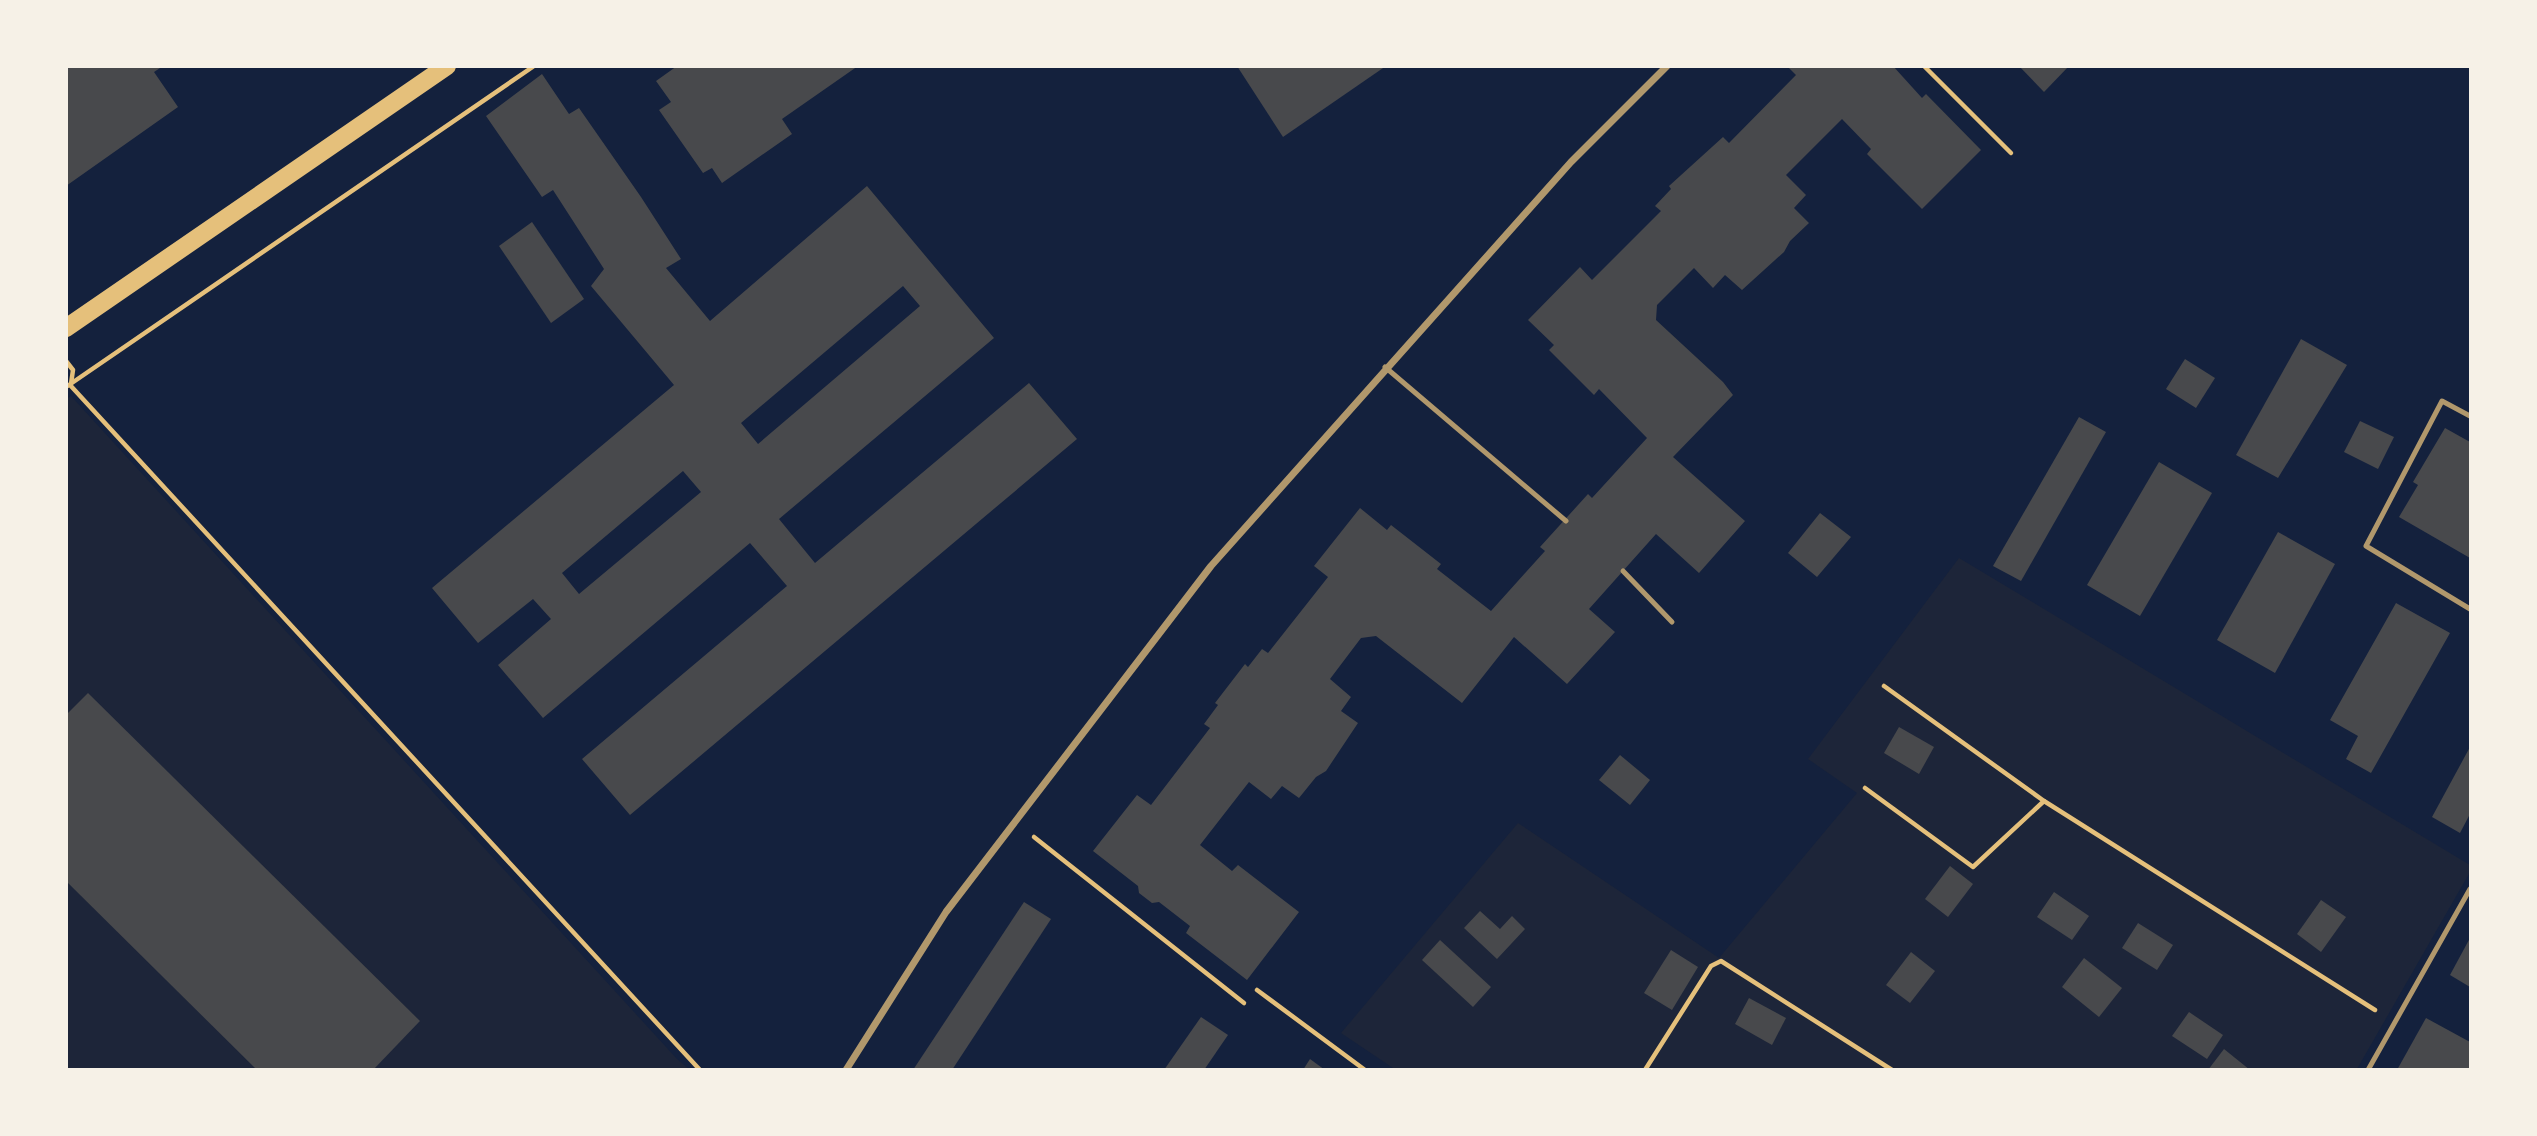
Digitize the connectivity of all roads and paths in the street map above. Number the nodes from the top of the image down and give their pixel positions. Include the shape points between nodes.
1 (447, 66) edge
2 (534, 66) edge
3 (1667, 66) edge
4 (1924, 66) edge
5 (2011, 153) dead end
6 (66, 328) edge
7 (66, 361) edge
8 (1385, 367) junction
9 (68, 386) edge
10 (2470, 416) edge
11 (1566, 522) dead end
12 (1623, 571) dead end
13 (2470, 609) edge
14 (1672, 622) dead end
15 (1884, 686) dead end
16 (1866, 788) dead end
17 (2044, 801) junction
18 (1014, 821) junction
19 (2470, 889) edge
20 (1257, 990) dead end
21 (2357, 999) dead end
22 (1244, 1003) dead end
23 (700, 1069) edge
24 (846, 1069) edge
25 (1365, 1069) edge
26 (1645, 1069) edge
27 (1892, 1069) edge
28 (2368, 1069) edge

1 - 6 main road
2 - 9 path
3 - 8 street via 1571,162
4 - 5 path
7 - 9 path via 73,370
8 - 11 lane
8 - 18 street via 1211,566
9 - 23 path
10 - 13 lane via 2442,401 2366,546
12 - 14 lane
15 - 17 path
16 - 17 path via 1973,867
17 - 21 path
18 - 22 path
18 - 24 street via 946,912
19 - 28 lane
20 - 25 path
26 - 27 path via 1711,966 1721,961

